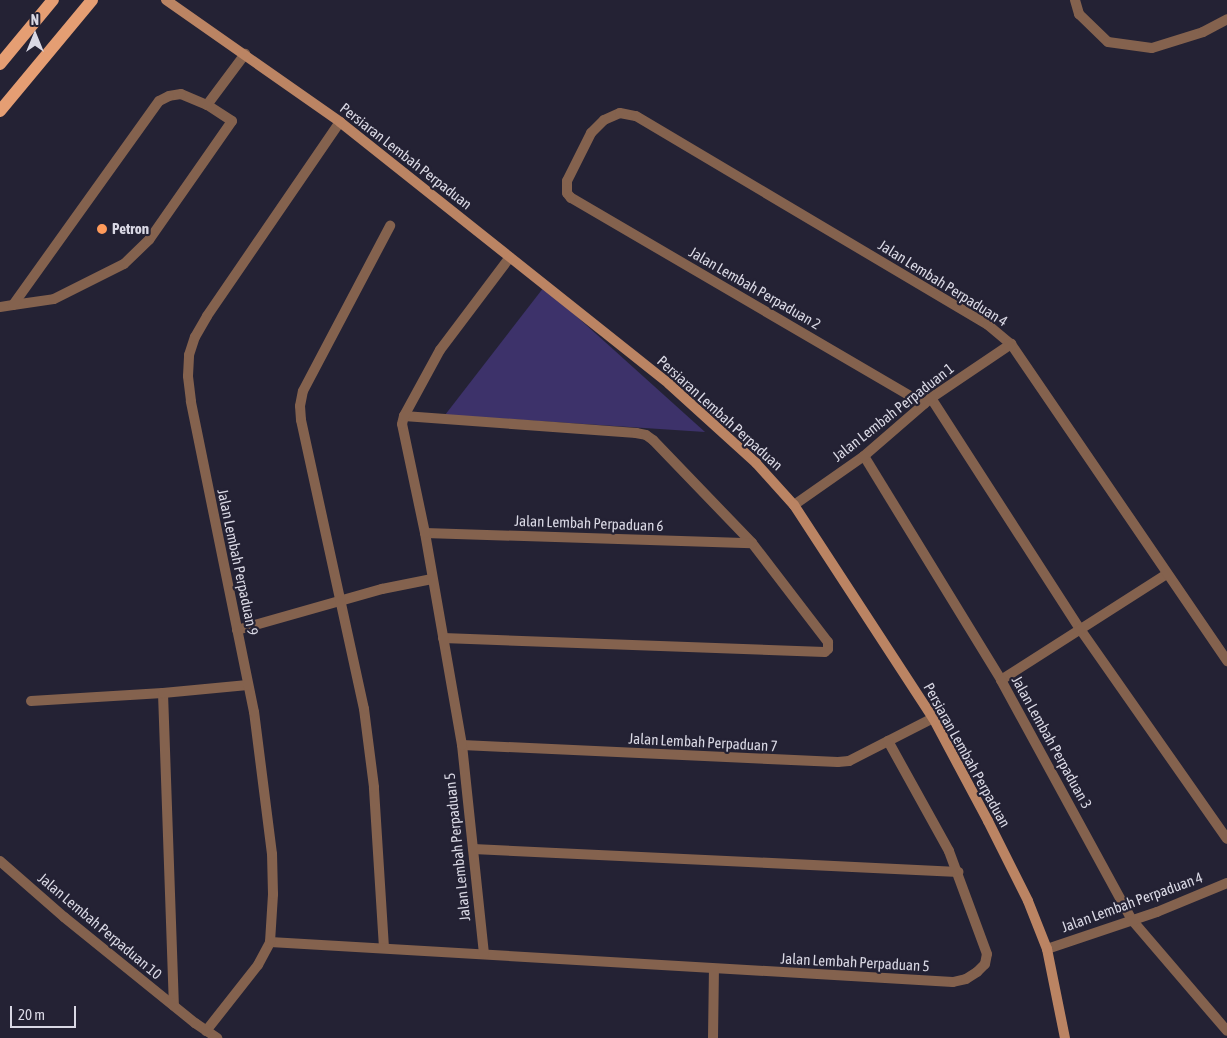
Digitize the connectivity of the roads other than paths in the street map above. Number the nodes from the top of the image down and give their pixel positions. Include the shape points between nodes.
1 (53, 0) edge
2 (92, 0) edge
3 (166, 0) edge
4 (1075, 0) edge
5 (1227, 19) edge
6 (245, 54) junction
7 (0, 64) edge
8 (207, 105) junction
9 (0, 111) edge
10 (340, 122) junction
11 (571, 198) joint
12 (390, 226) dead end
13 (510, 257) junction
14 (13, 305) junction
15 (0, 307) edge
16 (1010, 344) junction
17 (928, 401) junction
18 (404, 416) junction
19 (864, 456) junction
20 (794, 505) junction
21 (425, 533) junction
22 (752, 543) junction
23 (1167, 574) junction
24 (432, 579) junction
25 (340, 602) junction
26 (1080, 629) junction
27 (237, 630) junction
28 (443, 638) junction
29 (1227, 660) edge
30 (1001, 680) junction
31 (248, 685) junction
32 (162, 693) junction
33 (31, 701) dead end
34 (933, 718) junction
35 (888, 741) junction
36 (462, 745) junction
37 (1227, 840) edge
38 (473, 849) junction
39 (0, 861) edge
40 (958, 872) junction
41 (1227, 883) edge
42 (1132, 920) junction
43 (270, 942) junction
44 (384, 948) junction
45 (1047, 949) junction
46 (484, 954) junction
47 (714, 969) junction
48 (174, 1006) junction
49 (206, 1031) junction
50 (1227, 1031) edge
51 (216, 1038) edge
52 (713, 1038) edge
53 (1065, 1038) edge

1 - 7 main road
2 - 9 main road
3 - 6 main road, Persiaran Lembah Perpaduan
4 - 5 street via 1079,14 1108,42 1152,48 1203,32
6 - 8 street
6 - 10 main road, Persiaran Lembah Perpaduan
8 - 14 street via 181,94 159,101
8 - 14 street via 232,121 149,240 124,264 95,280 54,298
10 - 13 main road, Persiaran Lembah Perpaduan
10 - 27 street, Jalan Lembah Perpaduan 9 via 207,316 189,354 191,401
11 - 16 street, Jalan Lembah Perpaduan 4 via 567,193 568,181 591,133 604,120 620,113 636,116 988,324
11 - 17 street, Jalan Lembah Perpaduan 2
12 - 25 street via 303,391 300,406
13 - 18 street, Jalan Lembah Perpaduan 5 via 440,350
13 - 20 main road, Persiaran Lembah Perpaduan via 669,384 756,463
14 - 15 street
16 - 17 street, Jalan Lembah Perpaduan 1
16 - 23 street, Jalan Lembah Perpaduan 4
17 - 19 street, Jalan Lembah Perpaduan 1
17 - 26 street
18 - 21 street, Jalan Lembah Perpaduan 5 via 402,433
18 - 22 street via 646,435
19 - 20 street, Jalan Lembah Perpaduan 1
19 - 30 street, Jalan Lembah Perpaduan 3
20 - 34 main road, Persiaran Lembah Perpaduan
21 - 22 street, Jalan Lembah Perpaduan 6
21 - 24 street, Jalan Lembah Perpaduan 5
22 - 28 street via 828,642 825,652
23 - 26 street
23 - 29 street, Jalan Lembah Perpaduan 4
24 - 25 street
24 - 28 street, Jalan Lembah Perpaduan 5
25 - 27 street
25 - 44 street via 364,709 374,787
26 - 30 street
26 - 37 street
27 - 31 street, Jalan Lembah Perpaduan 9
28 - 36 street, Jalan Lembah Perpaduan 5
30 - 42 street, Jalan Lembah Perpaduan 3
31 - 32 street
31 - 43 street, Jalan Lembah Perpaduan 9 via 272,854
32 - 33 street
32 - 48 street
34 - 35 street, Jalan Lembah Perpaduan 7
34 - 45 main road, Persiaran Lembah Perpaduan via 1028,902
35 - 36 street, Jalan Lembah Perpaduan 7 via 849,761 826,763
35 - 40 street
36 - 38 street, Jalan Lembah Perpaduan 5
38 - 40 street
38 - 46 street, Jalan Lembah Perpaduan 5
39 - 48 street, Jalan Lembah Perpaduan 10
40 - 47 street, Jalan Lembah Perpaduan 5 via 987,954 985,964 977,972 953,982
41 - 42 street, Jalan Lembah Perpaduan 4
42 - 45 street, Jalan Lembah Perpaduan 4
42 - 50 street, Jalan Lembah Perpaduan 3
43 - 44 street
43 - 49 street, Jalan Lembah Perpaduan 9 via 258,965
44 - 46 street
45 - 53 main road, Persiaran Lembah Perpaduan
46 - 47 street, Jalan Lembah Perpaduan 5
47 - 52 street
48 - 49 street, Jalan Lembah Perpaduan 10
49 - 51 street, Jalan Lembah Perpaduan 10

